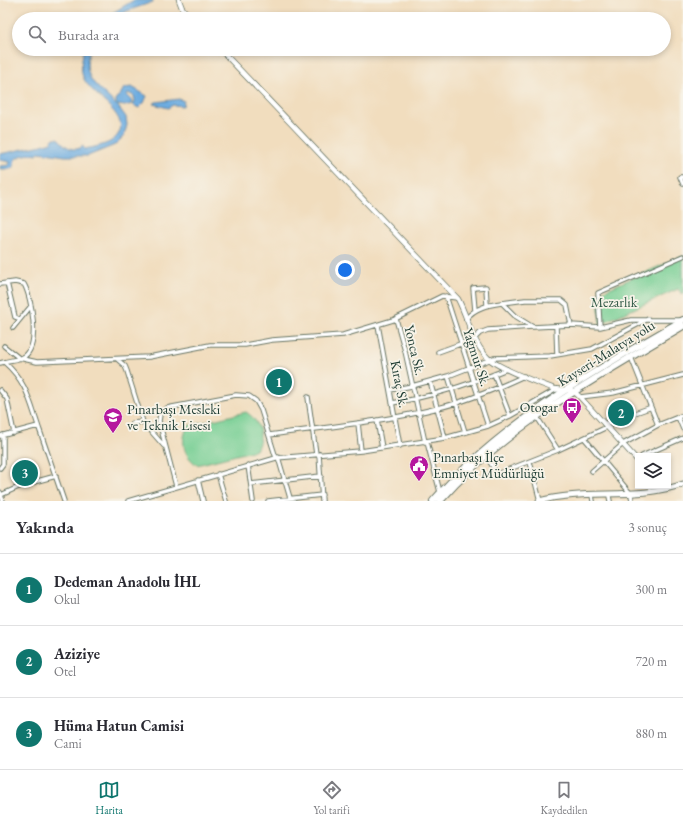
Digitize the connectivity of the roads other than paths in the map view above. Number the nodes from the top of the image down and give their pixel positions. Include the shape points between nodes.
1 (180, 0) edge
2 (185, 12) edge
3 (227, 56) edge
4 (683, 177) edge
5 (683, 184) edge
6 (683, 256) edge
7 (7, 283) junction
8 (0, 284) edge
9 (446, 296) junction
10 (458, 299) junction
11 (502, 303) junction
12 (487, 305) junction
13 (30, 306) junction
14 (475, 310) junction
15 (466, 318) junction
16 (396, 319) junction
17 (648, 319) junction
18 (20, 320) junction
19 (683, 320) edge
20 (378, 325) junction
21 (556, 326) junction
22 (571, 326) junction
23 (683, 326) edge
24 (533, 327) junction
25 (13, 328) dead end
26 (600, 328) junction
27 (474, 340) junction
28 (461, 344) junction
29 (4, 346) dead end
30 (438, 352) dead end
31 (558, 354) junction
32 (631, 357) junction
33 (19, 358) junction
34 (116, 358) junction
35 (490, 359) junction
36 (2, 362) edge
37 (469, 368) junction
38 (507, 369) junction
39 (494, 374) junction
40 (683, 375) edge
41 (448, 376) junction
42 (524, 376) junction
43 (430, 381) junction
44 (473, 381) junction
45 (412, 386) junction
46 (500, 387) junction
47 (642, 387) junction
48 (452, 389) junction
49 (557, 389) junction
50 (0, 390) edge
51 (390, 390) junction
52 (572, 391) junction
53 (434, 394) junction
54 (308, 396) dead end
55 (478, 396) junction
56 (580, 397) junction
57 (415, 399) junction
58 (392, 403) junction
59 (456, 403) junction
60 (649, 408) junction
61 (437, 409) junction
62 (417, 412) junction
63 (683, 415) edge
64 (510, 416) junction
65 (395, 417) junction
66 (537, 417) junction
67 (678, 417) junction
68 (377, 420) junction
69 (143, 422) junction
70 (133, 423) dead end
71 (358, 423) junction
72 (38, 426) junction
73 (488, 426) junction
74 (605, 426) junction
75 (658, 426) junction
76 (311, 429) junction
77 (683, 429) edge
78 (465, 432) junction
79 (14, 433) junction
80 (269, 435) junction
81 (1, 436) edge
82 (445, 438) junction
83 (683, 438) edge
84 (585, 439) junction
85 (426, 442) junction
86 (623, 444) junction
87 (400, 446) junction
88 (165, 448) junction
89 (382, 448) junction
90 (558, 450) junction
91 (361, 451) junction
92 (649, 453) edge
93 (317, 454) junction
94 (486, 455) junction
95 (277, 457) junction
96 (635, 457) edge
97 (603, 461) junction
98 (530, 462) junction
99 (248, 465) junction
100 (0, 468) edge
101 (592, 470) dead end
102 (218, 474) junction
103 (56, 476) junction
104 (321, 476) junction
105 (198, 480) junction
106 (285, 480) junction
107 (250, 484) junction
108 (683, 484) edge
109 (176, 486) junction
110 (654, 489) edge
111 (669, 490) joint
112 (440, 492) junction
113 (652, 493) junction
114 (0, 494) edge
115 (631, 494) junction
116 (322, 495) junction
117 (290, 498) junction
118 (592, 498) edge
119 (610, 498) edge
120 (570, 499) edge
121 (3, 501) edge
122 (64, 501) edge
123 (130, 501) edge
124 (203, 501) edge
125 (226, 501) edge
126 (254, 501) edge
127 (268, 501) edge
128 (322, 501) edge
129 (433, 501) edge
130 (440, 501) edge
131 (540, 501) edge
132 (632, 501) edge

1 - 2 street
3 - 10 street
4 - 5 street via 680,177
6 - 26 street via 598,292
7 - 8 street
7 - 13 street via 24,284
7 - 18 street via 15,317
9 - 10 street
9 - 16 street via 436,298
9 - 28 street, Yağmur Sk.
10 - 15 street
11 - 12 street
11 - 22 street via 561,300 567,305
11 - 24 street
12 - 14 street
12 - 14 street via 486,287 473,288
13 - 18 street
13 - 33 street via 34,328 29,350
14 - 15 street
15 - 27 street
16 - 20 street
16 - 45 street, Yonca Sk.
17 - 19 street
17 - 26 street via 630,320
17 - 31 street via 592,349
18 - 25 street
19 - 52 highway, Kayseri-Malatya yolu via 628,351
20 - 34 street via 338,336 272,340 246,345 210,345 149,357
20 - 51 street, Kıraç Sk.
21 - 22 street
21 - 24 street
21 - 31 street
22 - 26 street
23 - 32 highway, Kayseri-Malatya yolu
24 - 27 street via 488,330 480,333
27 - 28 street
27 - 35 street
28 - 30 street
28 - 37 street, Yağmur Sk.
29 - 33 street
31 - 35 street
32 - 47 street
32 - 52 highway, Kayseri-Malatya yolu
33 - 34 street via 37,362
33 - 36 street
34 - 69 street via 125,366
35 - 37 street
35 - 38 street
36 - 72 street via 16,373 24,386
37 - 41 street
37 - 44 street, Yağmur Sk.
38 - 39 street
38 - 42 street
39 - 44 street
39 - 46 street
40 - 47 street
41 - 43 street
41 - 48 street
42 - 46 street
42 - 49 street
43 - 45 street
43 - 53 street
44 - 48 street
44 - 55 street, Yağmur Sk.
45 - 51 street
45 - 57 street, Yonca Sk.
46 - 55 street
46 - 64 street
47 - 56 street
47 - 60 street
48 - 53 street
48 - 59 street
49 - 52 street
49 - 64 street
50 - 79 street via 7,399
51 - 58 street, Kıraç Sk.
52 - 56 street
52 - 66 highway, Kayseri-Malatya yolu
52 - 112 highway, Kayseri-Malatya yolu via 509,430 470,462
53 - 57 street
53 - 61 street
54 - 76 street
55 - 59 street
55 - 73 street, Yağmur Sk.
56 - 74 street
57 - 58 street
57 - 62 street, Yonca Sk.
58 - 65 street, Kıraç Sk.
59 - 61 street
59 - 78 street
60 - 74 street
60 - 75 street
61 - 62 street
61 - 82 street
62 - 65 street
62 - 85 street, Yonca Sk.
63 - 67 street
64 - 73 street
65 - 68 street
65 - 87 street, Kıraç Sk.
66 - 90 street
66 - 94 highway, Kayseri-Malatya yolu
67 - 75 street
67 - 77 street
68 - 71 street
68 - 89 street
69 - 70 street
69 - 88 street
71 - 76 street
71 - 91 street
72 - 79 street
72 - 103 street
73 - 78 street
74 - 84 street
74 - 86 street
75 - 86 street
76 - 80 street
76 - 93 street
78 - 82 street
79 - 81 street
80 - 88 street via 256,401 249,396 236,395 162,410 159,421
80 - 95 street
81 - 100 street via 3,464
82 - 85 street
83 - 92 street
84 - 90 street
84 - 97 street
85 - 87 street
85 - 112 street, Yonca Sk.
86 - 96 street
86 - 97 street
87 - 89 street
88 - 109 street
89 - 91 street
90 - 98 street
91 - 93 street
93 - 95 street
93 - 104 street
94 - 98 street via 497,474
94 - 130 highway, Kayseri-Malatya yolu
95 - 99 street
95 - 106 street
97 - 101 street
97 - 115 street
98 - 131 street
99 - 102 street
99 - 107 street
102 - 105 street
102 - 125 street
103 - 114 street
103 - 122 street
104 - 106 street
104 - 116 street
105 - 109 street
105 - 124 street
106 - 107 street
106 - 117 street
107 - 126 street
108 - 111 main road
109 - 123 street
110 - 113 street
111 - 113 main road
112 - 129 highway, Kayseri-Malatya yolu
113 - 115 main road
114 - 121 street
115 - 119 main road
115 - 132 street
116 - 117 street
116 - 128 street
117 - 127 street
118 - 119 main road
118 - 120 main road
120 - 131 main road

